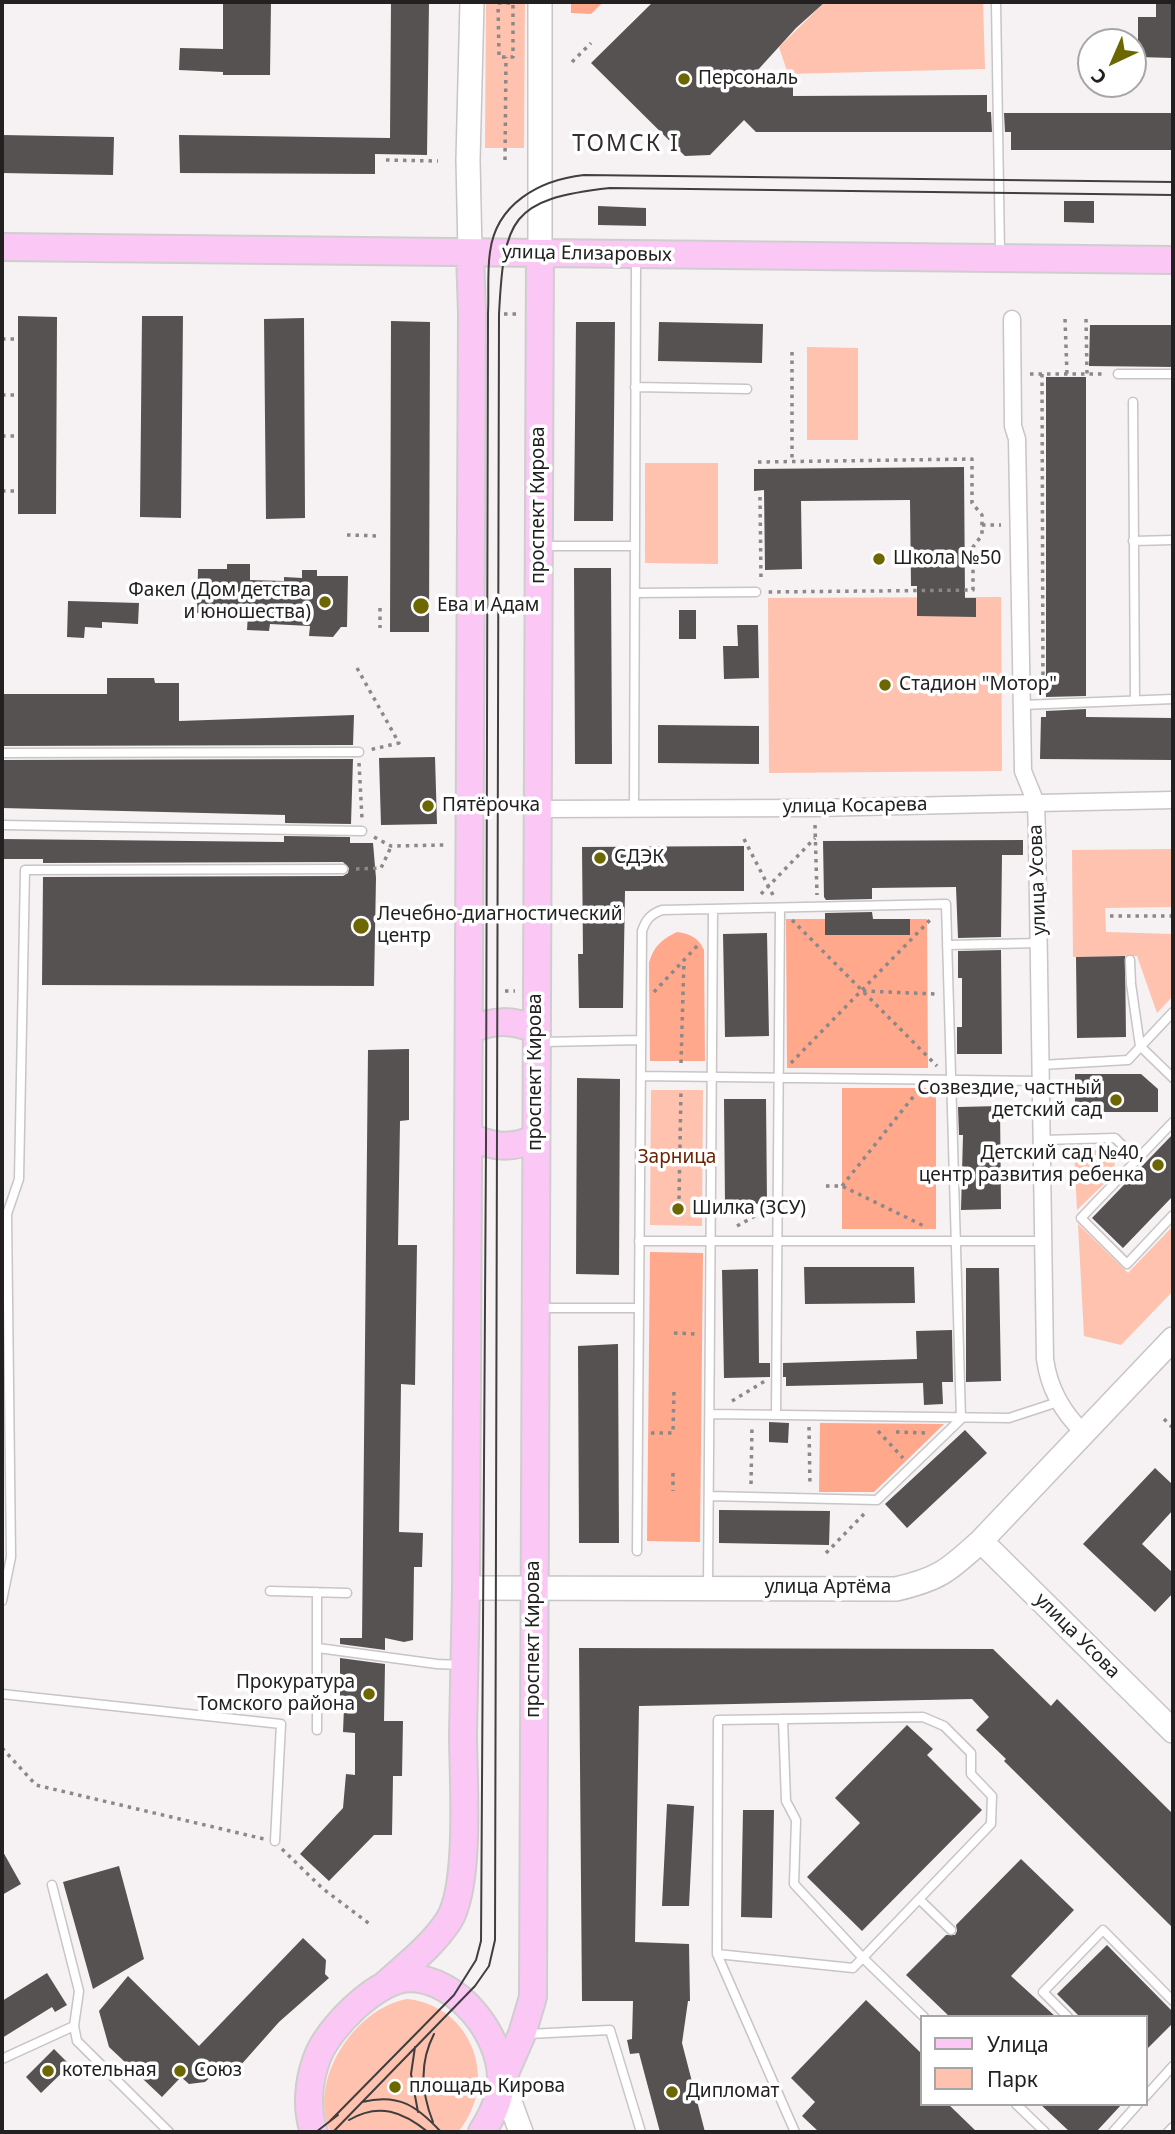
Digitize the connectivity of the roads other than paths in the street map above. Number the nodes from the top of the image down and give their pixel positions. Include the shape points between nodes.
1 (472, 2) edge
2 (540, 2) edge
3 (996, 2) edge
4 (2, 247) edge
5 (470, 253) junction
6 (540, 253) junction
7 (635, 255) junction
8 (1000, 259) junction
9 (1173, 260) edge
10 (1012, 319) dead end
11 (1118, 374) road end
12 (1173, 374) edge
13 (635, 387) junction
14 (747, 389) dead end
15 (1133, 402) dead end
16 (1173, 540) edge
17 (1133, 541) junction
18 (539, 546) junction
19 (635, 546) junction
20 (756, 592) dead end
21 (635, 593) junction
22 (1173, 699) edge
23 (1135, 700) junction
24 (1022, 705) junction
25 (359, 752) road end
26 (2, 753) edge
27 (1173, 800) edge
28 (1036, 803) junction
29 (634, 808) junction
30 (537, 809) junction
31 (2, 825) edge
32 (362, 831) road end
33 (344, 869) road end
34 (780, 908) junction
35 (713, 909) junction
36 (1040, 943) junction
37 (947, 945) junction
38 (1130, 960) dead end
39 (1173, 1012) edge
40 (469, 1030) junction
41 (536, 1036) junction
42 (641, 1040) junction
43 (1140, 1046) junction
44 (1041, 1073) junction
45 (641, 1076) junction
46 (712, 1077) junction
47 (777, 1077) junction
48 (1173, 1078) edge
49 (951, 1080) junction
50 (1173, 1122) edge
51 (468, 1136) junction
52 (536, 1138) junction
53 (1043, 1140) junction
54 (1137, 1160) junction
55 (1173, 1215) edge
56 (639, 1241) junction
57 (711, 1241) junction
58 (776, 1241) junction
59 (956, 1241) junction
60 (1044, 1241) junction
61 (535, 1308) junction
62 (639, 1308) junction
63 (1173, 1339) edge
64 (1058, 1402) junction
65 (709, 1414) junction
66 (776, 1415) junction
67 (961, 1419) junction
68 (1084, 1433) junction
69 (709, 1496) junction
70 (981, 1541) junction
71 (637, 1551) dead end
72 (466, 1588) junction
73 (534, 1589) junction
74 (708, 1589) junction
75 (270, 1591) dead end
76 (317, 1592) junction
77 (347, 1593) dead end
78 (2, 1601) edge
79 (318, 1648) junction
80 (464, 1665) junction
81 (2, 1694) edge
82 (783, 1719) junction
83 (317, 1730) dead end
84 (1173, 1731) edge
85 (275, 1841) road end
86 (52, 1885) dead end
87 (919, 1899) junction
88 (951, 1930) dead end
89 (717, 1954) junction
90 (863, 1958) junction
91 (385, 1985) junction
92 (1173, 2001) edge
93 (923, 2015) edge
94 (1066, 2015) edge
95 (74, 2026) junction
96 (522, 2034) junction
97 (2, 2059) edge
98 (1173, 2066) edge
99 (502, 2080) junction
100 (1147, 2093) edge
101 (1018, 2106) edge
102 (1136, 2106) edge
103 (1173, 2127) edge
104 (169, 2132) edge
105 (314, 2132) edge
106 (482, 2132) edge
107 (521, 2132) edge
108 (641, 2132) edge
109 (795, 2132) edge
110 (1045, 2132) edge
111 (1113, 2132) edge
112 (1168, 2132) edge

1 - 5 main road
2 - 6 main road, проспект Кирова
3 - 8 lane
4 - 5 main road, улица Елизаровых
5 - 6 main road, улица Елизаровых
5 - 40 main road
6 - 7 main road, улица Елизаровых
6 - 18 main road, проспект Кирова
7 - 8 main road, улица Елизаровых
7 - 13 lane
8 - 9 main road, улица Елизаровых
10 - 24 street, улица Усова
11 - 12 lane
13 - 14 lane
13 - 19 lane
15 - 17 lane
16 - 17 lane
17 - 23 lane
18 - 19 lane
18 - 30 main road, проспект Кирова
19 - 21 lane
20 - 21 lane
21 - 29 lane
22 - 23 lane
23 - 24 lane
24 - 28 street, улица Усова via 1023,771
25 - 26 lane
27 - 28 street, улица Косарева
28 - 29 street, улица Косарева
28 - 36 street, улица Усова
29 - 30 street, улица Косарева
30 - 41 main road, проспект Кирова
31 - 32 lane
33 - 78 lane via 25,870 19,1179 7,1214 11,1557
34 - 35 lane
34 - 37 lane via 946,904
34 - 47 lane
35 - 42 lane via 662,910 645,921
35 - 46 lane
36 - 37 lane
36 - 44 street, улица Усова
37 - 49 lane
38 - 43 lane
39 - 43 lane
40 - 41 main road via 509,1021
40 - 51 main road
41 - 42 lane
41 - 52 main road, проспект Кирова
42 - 45 lane
43 - 44 lane via 1128,1060
43 - 48 lane
44 - 49 lane
44 - 53 street, улица Усова
45 - 46 lane
45 - 56 lane
46 - 47 lane
46 - 57 lane
47 - 49 lane
47 - 58 lane
49 - 59 lane
50 - 54 lane
51 - 52 main road via 498,1147
51 - 72 main road
52 - 61 main road, проспект Кирова
53 - 54 lane via 1115,1138
53 - 60 street, улица Усова
54 - 55 lane via 1081,1218 1127,1264
56 - 57 lane
56 - 62 lane
57 - 58 lane
57 - 65 lane
58 - 59 lane
58 - 66 lane
59 - 60 lane
59 - 67 lane
60 - 64 street, улица Усова via 1045,1359
61 - 62 lane
61 - 73 main road, проспект Кирова
62 - 71 lane
63 - 68 main road, улица Артёма
64 - 67 lane via 1009,1418
64 - 68 street, улица Усова
65 - 66 lane
65 - 69 lane
66 - 67 lane
67 - 69 lane via 877,1500
68 - 70 main road, улица Артёма
69 - 74 lane
70 - 74 main road, улица Артёма via 948,1571 896,1589
70 - 84 main road, улица Усова
72 - 73 main road, улица Артёма
72 - 80 main road
73 - 74 main road, улица Артёма
73 - 96 main road, проспект Кирова via 533,1997
75 - 76 lane
76 - 77 lane
76 - 79 lane
79 - 80 lane
79 - 83 lane
80 - 91 main road via 464,1836 456,1904 438,1934
81 - 85 lane via 281,1724
82 - 87 lane via 922,1717 944,1726 971,1753 971,1774 992,1796 991,1824
82 - 89 lane via 718,1720
82 - 90 lane via 786,1801 796,1820 794,1884
86 - 95 lane via 79,1991
87 - 88 lane
87 - 90 lane
89 - 90 lane via 853,1968
89 - 109 lane
90 - 93 lane
91 - 99 main road via 420,1979 454,1995 490,2036
91 - 105 main road via 348,2015 319,2052 309,2092
92 - 94 lane via 1103,1930 1043,1992
95 - 97 lane
95 - 104 lane via 77,2040
96 - 99 main road, проспект Кирова
96 - 108 lane via 610,2029
98 - 100 lane
99 - 106 main road
99 - 107 main road
101 - 110 lane
102 - 111 lane
103 - 112 lane

